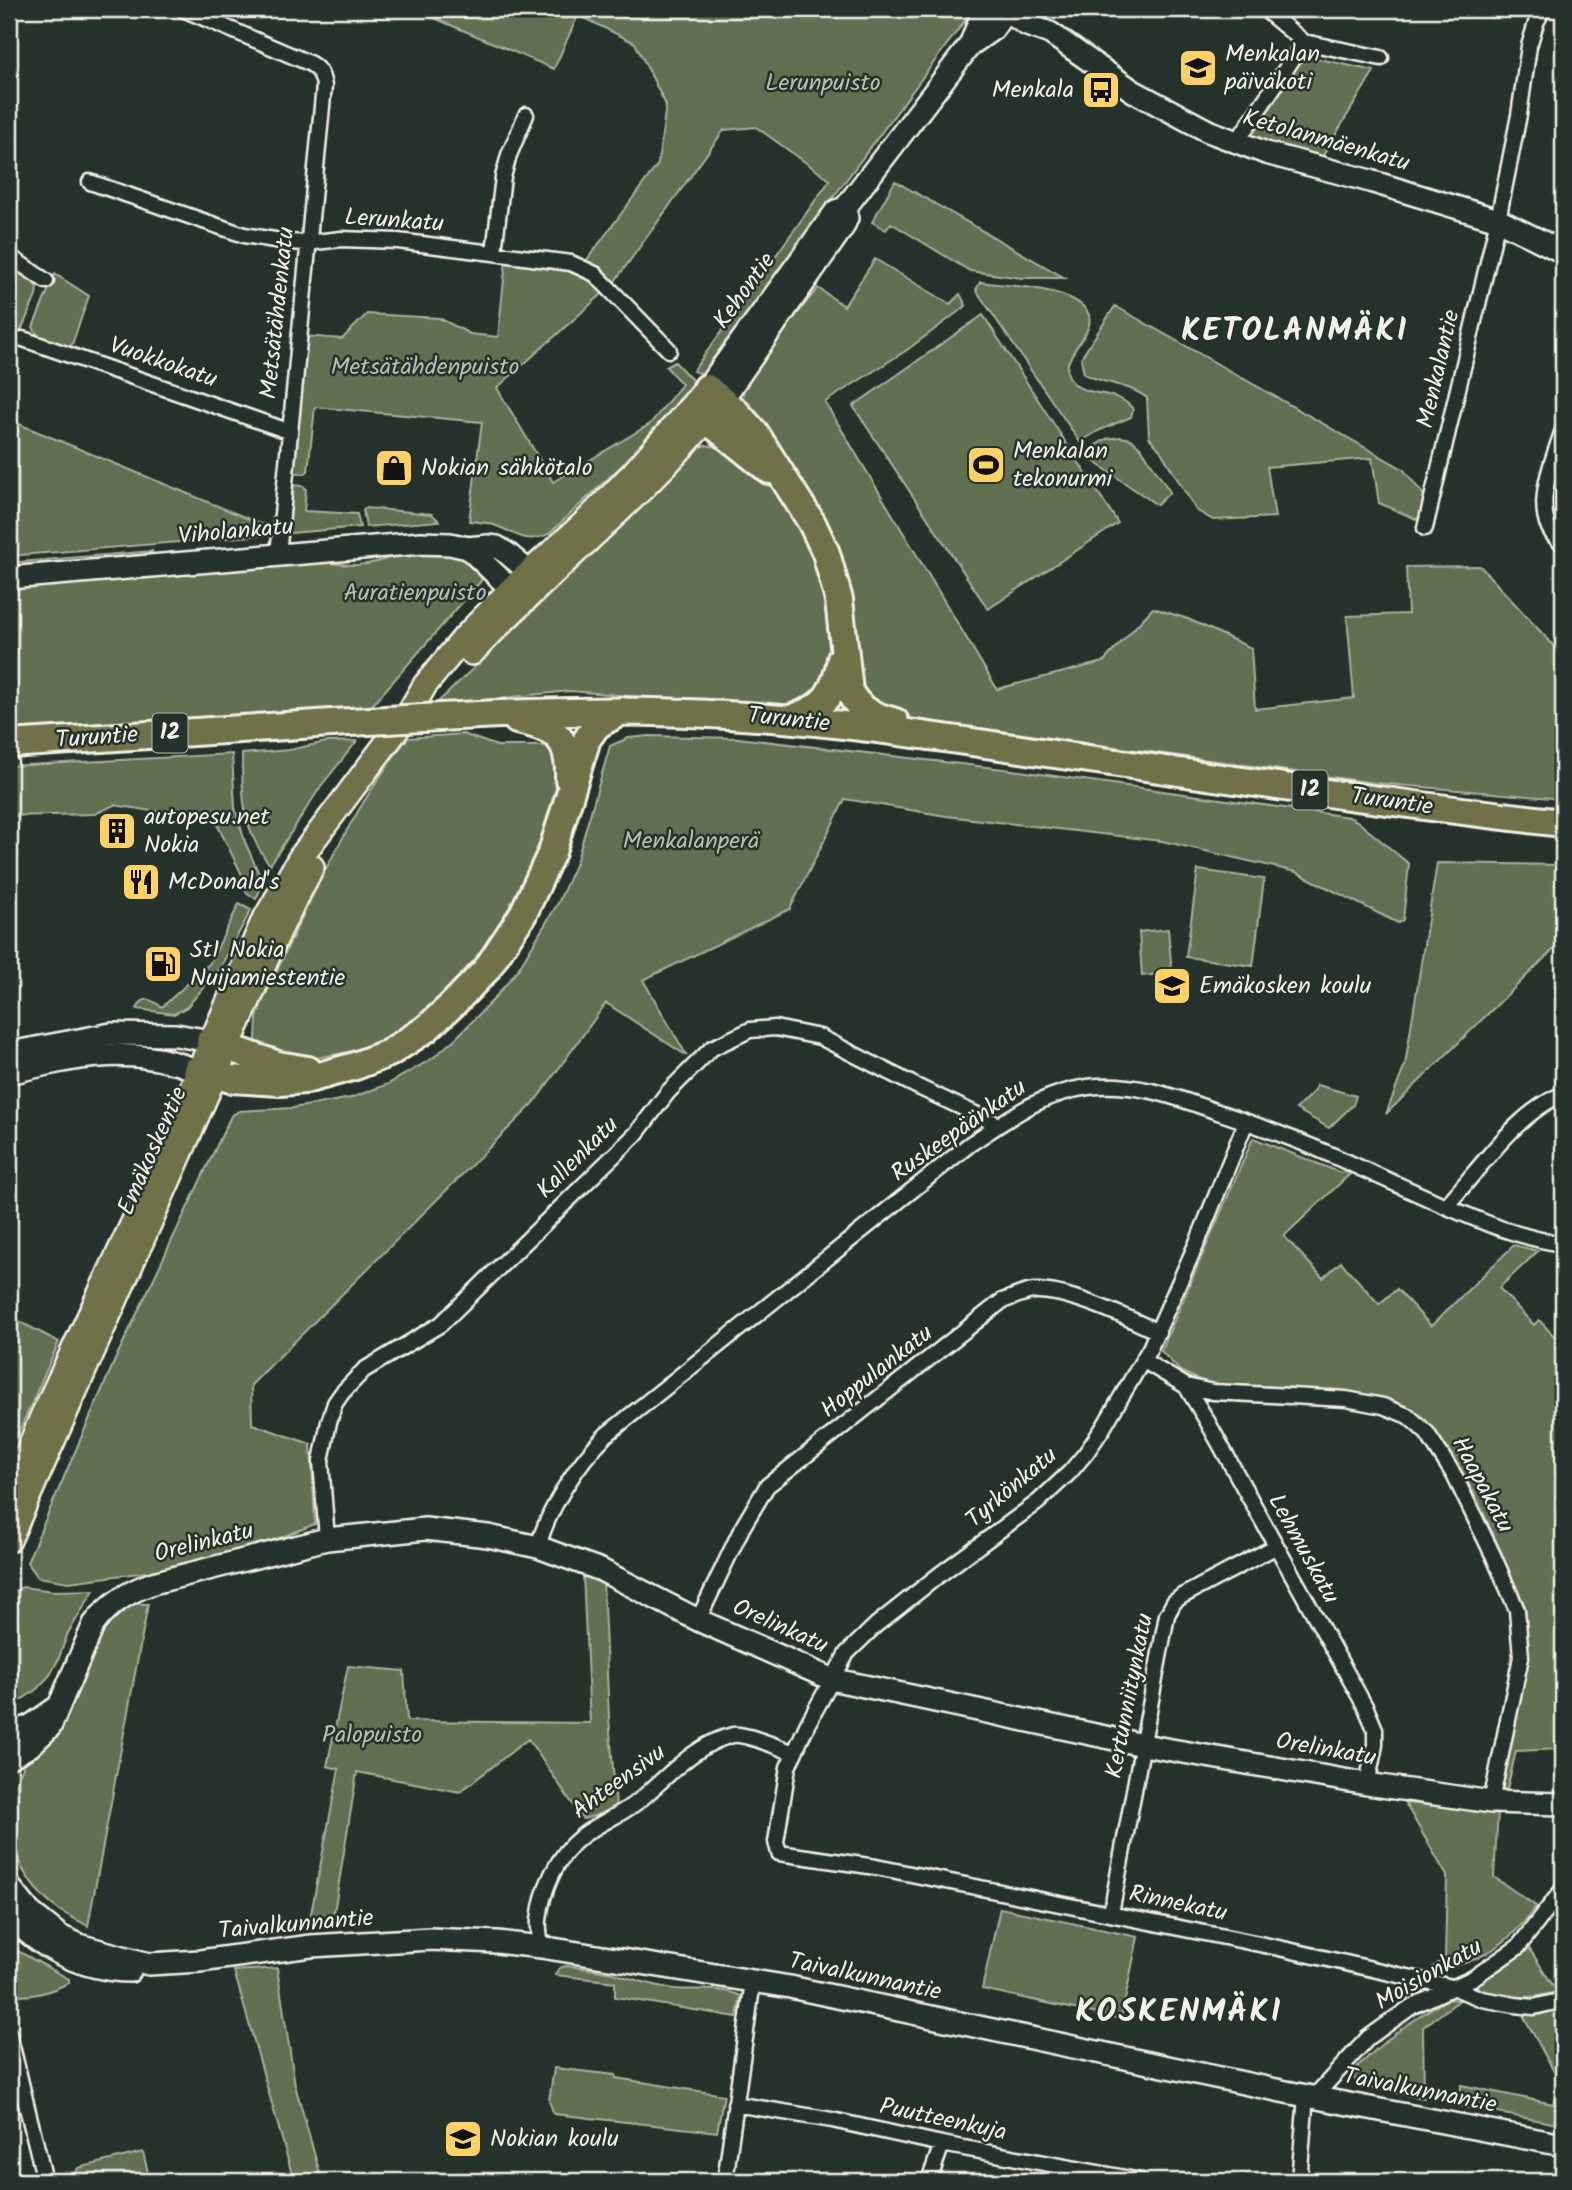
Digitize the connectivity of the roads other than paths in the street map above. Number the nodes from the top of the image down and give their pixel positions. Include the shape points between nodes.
1 (183, 9) edge
2 (1001, 9) edge
3 (1031, 9) edge
4 (1264, 9) edge
5 (1543, 9) edge
6 (1050, 33) junction
7 (1304, 42) junction
8 (1381, 58) dead end
9 (526, 115) dead end
10 (1236, 143) junction
11 (90, 182) dead end
12 (1498, 220) junction
13 (307, 243) junction
14 (494, 252) junction
15 (1563, 252) edge
16 (9, 256) edge
17 (47, 281) dead end
18 (23, 339) dead end
19 (669, 350) dead end
20 (706, 404) junction
21 (1563, 430) edge
22 (288, 431) junction
23 (1425, 528) dead end
24 (1563, 544) edge
25 (278, 555) junction
26 (9, 578) edge
27 (527, 586) junction
28 (843, 650) junction
29 (624, 711) junction
30 (489, 714) junction
31 (790, 719) junction
32 (950, 739) junction
33 (9, 744) edge
34 (567, 805) junction
35 (1563, 823) edge
36 (219, 1044) junction
37 (9, 1053) edge
38 (331, 1072) junction
39 (9, 1073) edge
40 (207, 1073) junction
41 (1563, 1094) edge
42 (1246, 1122) junction
43 (999, 1125) junction
44 (1446, 1206) junction
45 (1563, 1244) edge
46 (1158, 1332) junction
47 (1144, 1362) junction
48 (1186, 1386) junction
49 (9, 1497) edge
50 (327, 1539) junction
51 (9, 1541) edge
52 (538, 1547) junction
53 (1275, 1547) junction
54 (698, 1620) junction
55 (831, 1679) junction
56 (58, 1707) junction
57 (9, 1732) edge
58 (1143, 1745) junction
59 (794, 1753) junction
60 (9, 1758) edge
61 (1367, 1784) junction
62 (1491, 1802) junction
63 (1563, 1804) edge
64 (779, 1853) joint
65 (9, 1886) edge
66 (1563, 1889) edge
67 (1111, 1913) junction
68 (16, 1922) edge
69 (541, 1947) junction
70 (753, 1981) junction
71 (1452, 1987) junction
72 (1563, 2000) edge
73 (9, 2034) edge
74 (1310, 2096) junction
75 (735, 2104) junction
76 (942, 2144) junction
77 (1563, 2145) edge
78 (45, 2181) edge
79 (725, 2181) edge
80 (929, 2181) edge
81 (1142, 2181) edge
82 (1299, 2181) edge

1 - 13 street, Metsätähdenkatu via 309,63 323,76
2 - 6 main road, Ketolanmäenkatu
2 - 20 main road, Kehontie via 993,29 970,46 845,208 843,227
3 - 6 main road, Ketolanmäenkatu
4 - 7 street
5 - 12 street, Menkalantie via 1530,46
6 - 10 main road, Ketolanmäenkatu via 1133,91
7 - 8 street
7 - 10 street
9 - 14 street via 503,177
10 - 12 main road, Ketolanmäenkatu
11 - 13 street, Lerunkatu via 244,235
12 - 15 main road, Ketolanmäenkatu
12 - 23 street, Menkalantie
13 - 14 street, Lerunkatu via 398,241
13 - 22 street, Metsätähdenkatu
14 - 19 street, Lerunkatu via 584,267
16 - 17 street
18 - 22 street, Vuokkokatu
20 - 27 main road, Emäkoskentie via 633,472
20 - 28 highway via 789,486 812,523 834,578
21 - 24 street via 1545,501 1546,524
22 - 25 street, Metsätähdenkatu
25 - 26 main road, Viholankatu
25 - 27 main road, Viholankatu via 421,544 497,547 508,554
27 - 36 main road, Emäkoskentie via 464,638 353,786
28 - 31 highway via 830,694 815,709
28 - 32 highway via 849,691 863,709
29 - 30 highway, Turuntie / 12
29 - 31 highway, Turuntie / 12
29 - 34 highway via 592,732
30 - 33 highway, Turuntie / 12, bridge
30 - 34 highway via 539,725 562,740 568,758
31 - 32 highway, Turuntie / 12
32 - 35 highway, Turuntie / 12
34 - 38 highway via 539,884 485,970 452,1006 408,1042
36 - 37 main road via 176,1035 111,1034
36 - 38 highway via 278,1065
36 - 40 main road, Emäkoskentie
38 - 40 highway via 280,1082
39 - 40 main road via 112,1054 156,1057
40 - 49 main road, Emäkoskentie via 42,1417
40 - 51 main road, Emäkoskentie
41 - 44 street via 1530,1115
42 - 43 street, Ruskeepäänkatu via 1148,1090 1105,1086 1047,1097
42 - 44 street, Ruskeepäänkatu
42 - 46 street, Tyrkönkatu
43 - 50 street, Kallenkatu via 820,1037 775,1028 750,1030 712,1048 668,1092 636,1134 441,1324 364,1370 342,1393 329,1422 321,1461
43 - 52 street, Ruskeepäänkatu via 606,1435 576,1471 541,1533
44 - 45 street, Ruskeepäänkatu via 1514,1234
46 - 47 street, Tyrkönkatu
46 - 54 street, Hoppulankatu via 1054,1291 1031,1291 1002,1301 767,1486
47 - 48 street, Lehmuskatu
47 - 55 street, Tyrkönkatu via 1070,1472 1038,1502 876,1625 847,1653
48 - 53 street, Lehmuskatu
48 - 62 street, Haapakatu via 1383,1406 1408,1416 1427,1433 1454,1475 1517,1609 1521,1657
50 - 52 main road, Orelinkatu via 425,1529
50 - 56 main road, Orelinkatu via 125,1594 94,1625
52 - 54 main road, Orelinkatu via 601,1570
53 - 58 street, Kertunniitynkatu via 1174,1602 1167,1615
53 - 61 street, Lehmuskatu via 1375,1729
54 - 55 main road, Orelinkatu
55 - 58 main road, Orelinkatu
55 - 59 street, Tyrkönkatu
56 - 57 main road via 29,1727
56 - 60 main road, Orelinkatu via 43,1736
58 - 61 main road, Orelinkatu
58 - 67 street, Kertunniitynkatu
59 - 64 street, Tyrkönkatu via 784,1782 776,1842
59 - 69 street, Ahteensivu via 735,1734 700,1749 634,1804 581,1837 553,1873 545,1892 539,1922
61 - 62 main road, Orelinkatu
62 - 63 main road, Orelinkatu
64 - 67 street, Rinnekatu
65 - 68 main road, Taivalkunnantie
66 - 71 street, Moisionkatu via 1518,1947
67 - 71 street, Rinnekatu
68 - 69 main road, Taivalkunnantie via 149,1964 430,1939
69 - 70 main road, Taivalkunnantie
70 - 74 main road, Taivalkunnantie
70 - 75 street
71 - 72 street, Rinnekatu via 1515,2006
71 - 74 street, Moisionkatu via 1411,2007 1368,2038
73 - 78 street
74 - 77 main road, Taivalkunnantie
74 - 82 street
75 - 76 street, Puutteenkuja
75 - 79 street
76 - 80 street
76 - 81 street, Puutteenkuja

